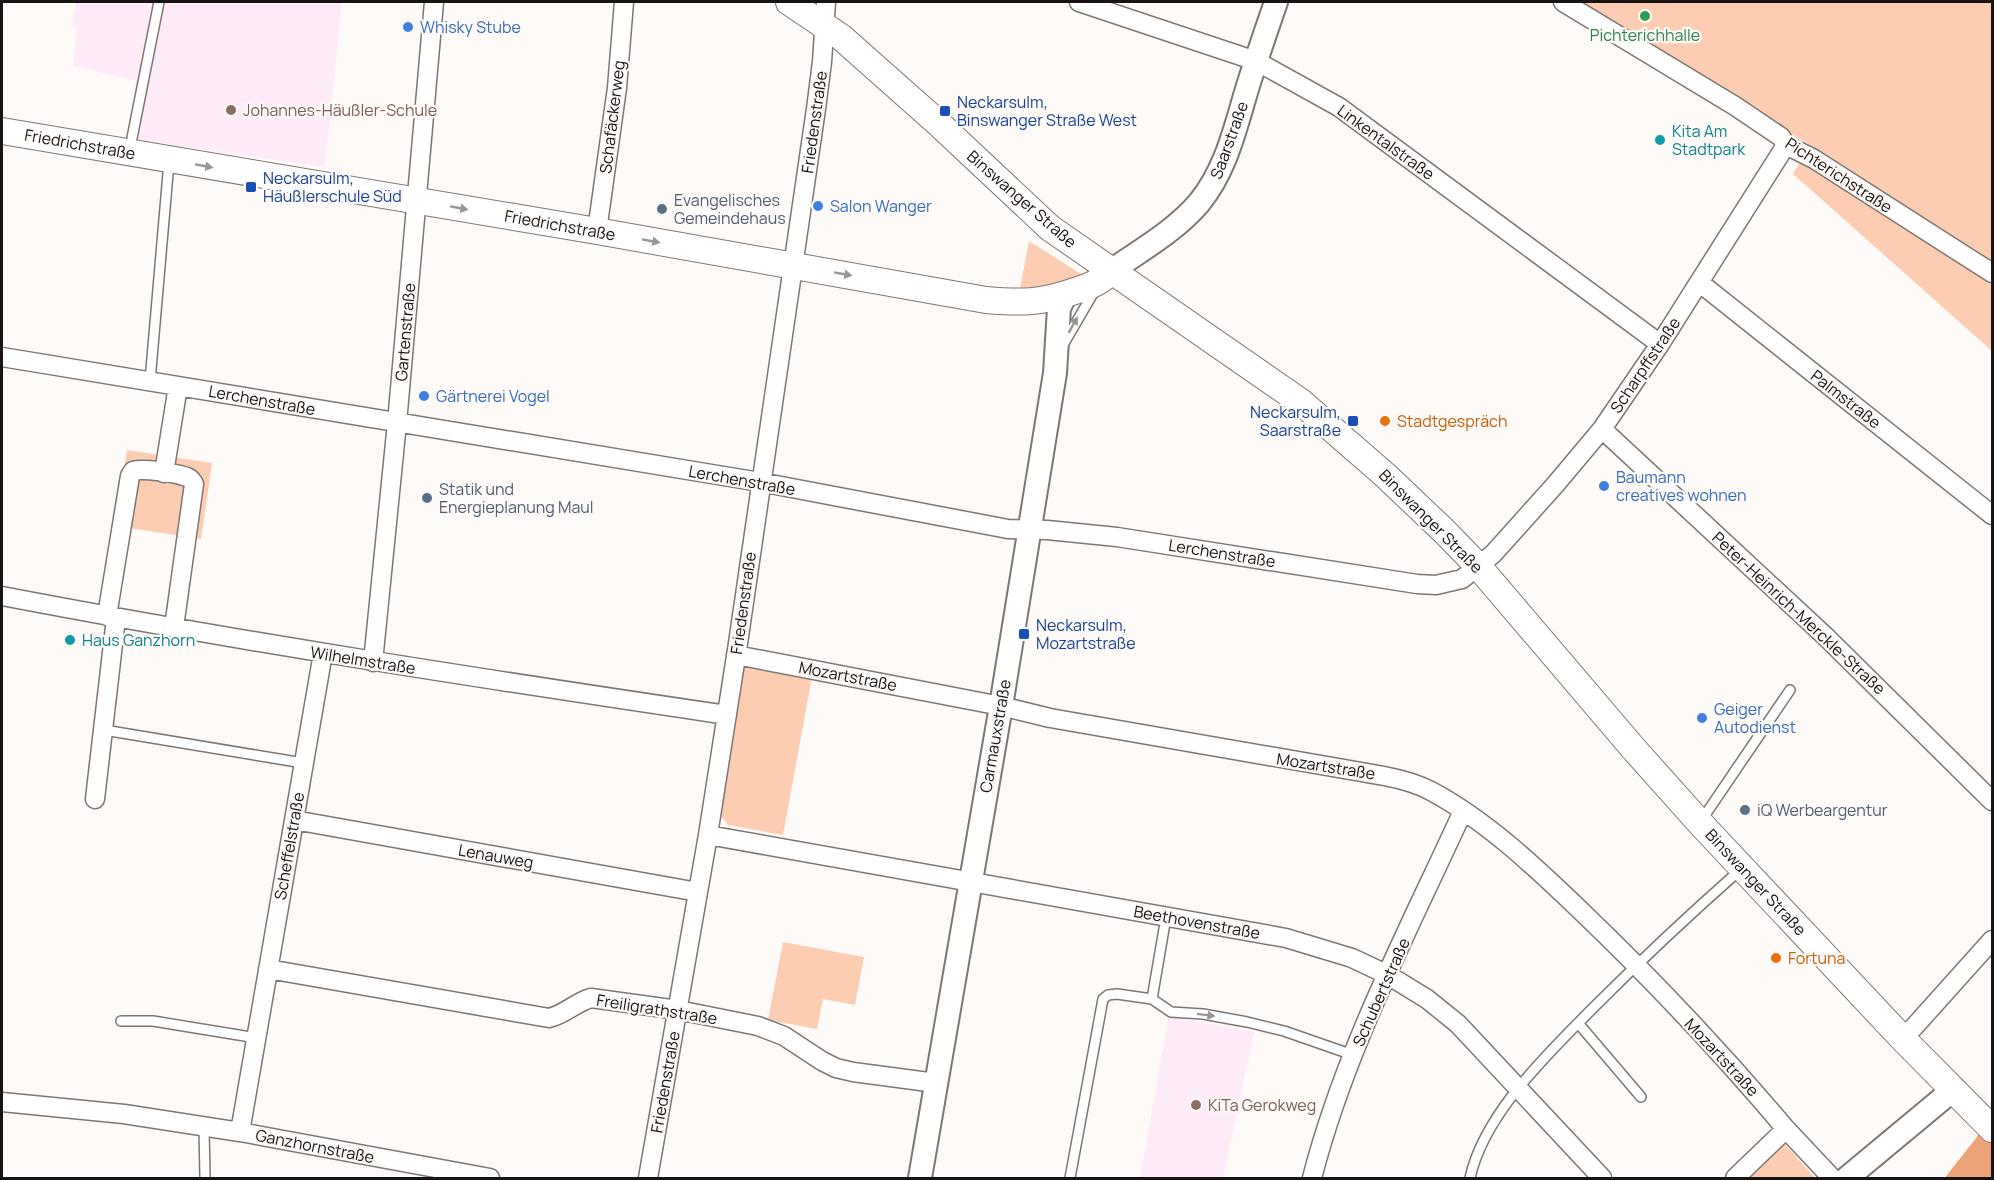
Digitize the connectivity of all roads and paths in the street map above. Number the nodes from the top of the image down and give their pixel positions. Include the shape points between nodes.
1 (159, 2) edge
2 (434, 2) edge
3 (624, 2) edge
4 (789, 2) edge
5 (1079, 2) edge
6 (1276, 2) edge
7 (1563, 2) edge
8 (826, 13) edge
9 (1256, 61) junction
10 (2, 131) edge
11 (132, 138) dead end
12 (1786, 145) junction
13 (170, 160) junction
14 (416, 200) junction
15 (597, 231) junction
16 (794, 265) junction
17 (1992, 273) edge
18 (1106, 276) junction
19 (1700, 283) junction
20 (1066, 294) junction
21 (1660, 344) junction
22 (2, 357) edge
23 (1054, 373) junction
24 (150, 381) junction
25 (178, 386) junction
26 (397, 423) junction
27 (1602, 429) junction
28 (164, 473) junction
29 (760, 482) junction
30 (1992, 515) edge
31 (1028, 529) junction
32 (1478, 566) junction
33 (2, 596) edge
34 (111, 617) junction
35 (174, 627) junction
36 (323, 653) junction
37 (736, 655) junction
38 (373, 662) junction
39 (1790, 690) dead end
40 (1001, 706) junction
41 (726, 715) junction
42 (104, 730) junction
43 (303, 764) junction
44 (95, 799) dead end
45 (1992, 801) edge
46 (1463, 812) junction
47 (294, 820) junction
48 (1700, 823) junction
49 (708, 835) junction
50 (1742, 868) junction
51 (970, 881) junction
52 (698, 892) junction
53 (1167, 917) junction
54 (1992, 940) edge
55 (1636, 964) junction
56 (268, 969) junction
57 (1388, 975) junction
58 (1152, 999) junction
59 (678, 1010) junction
60 (121, 1021) dead end
61 (1578, 1023) junction
62 (256, 1038) junction
63 (1902, 1038) junction
64 (1353, 1055) junction
65 (936, 1083) junction
66 (1519, 1089) junction
67 (1954, 1089) junction
68 (1641, 1097) dead end
69 (2, 1102) edge
70 (1987, 1123) edge
71 (204, 1127) junction
72 (1786, 1129) junction
73 (240, 1132) junction
74 (426, 1173) edge
75 (205, 1179) edge
76 (490, 1179) edge
77 (648, 1179) edge
78 (920, 1179) edge
79 (1070, 1179) edge
80 (1312, 1179) edge
81 (1470, 1179) edge
82 (1602, 1179) edge
83 (1735, 1179) edge
84 (1832, 1179) edge
85 (1847, 1179) edge

1 - 11 lane
2 - 14 street, Gartenstraße
3 - 15 street, Schafäckerweg via 617,88
4 - 8 main road, Binswanger Straße
5 - 9 street, Linkentalstraße
6 - 9 street, Saarstraße
7 - 12 street, Pichterichstraße via 1735,106 1781,137
8 - 16 street, Friedenstraße
8 - 18 main road, Binswanger Straße via 1050,228
9 - 18 street, Saarstraße via 1223,165 1213,184 1182,219
9 - 21 street, Linkentalstraße via 1339,107
10 - 13 main road, Friedrichstraße
12 - 17 street, Pichterichstraße
12 - 19 street, Scharpffstraße
13 -> 14 main road, Friedrichstraße
13 - 24 lane
14 -> 15 main road, Friedrichstraße
14 - 26 street, Gartenstraße
15 -> 16 main road, Friedrichstraße
16 -> 20 main road, Friedrichstraße via 986,300 1040,302
16 - 29 street, Friedenstraße
18 - 20 main road, Friedrichstraße
23 -> 18 lane via 1066,339
18 - 32 main road, Binswanger Straße via 1301,402 1385,475
19 - 21 street, Scharpffstraße
19 - 30 street, Palmstraße
20 - 23 street, Carmauxstraße via 1059,308
21 - 27 street, Scharpffstraße
22 - 24 street, Lerchenstraße
23 - 31 street, Carmauxstraße
24 - 25 street, Lerchenstraße
25 - 26 street, Lerchenstraße
25 - 28 street
26 - 29 street, Lerchenstraße
26 - 38 street, Gartenstraße
27 - 32 street, Scharpffstraße via 1556,485
27 - 45 street, Peter-Heinrich-Merckle-Straße via 1825,636
28 - 34 street via 138,470 130,476
28 - 35 street via 187,477 194,484
29 - 31 street, Lerchenstraße via 1008,529
29 - 37 street, Friedenstraße
31 - 32 street, Lerchenstraße via 1117,537 1417,584 1451,583
31 - 40 street, Carmauxstraße
32 - 48 main road, Binswanger Straße
33 - 34 street, Wilhelmstraße
34 - 35 street, Wilhelmstraße
34 - 42 street
35 - 36 street, Wilhelmstraße
36 - 38 street, Wilhelmstraße
36 - 43 street, Scheffelstraße
37 - 40 street, Mozartstraße
37 - 41 street, Friedenstraße
38 - 41 street, Wilhelmstraße
39 - 48 lane
40 - 46 street, Mozartstraße via 1408,781
40 - 51 street, Carmauxstraße
41 - 49 street, Friedenstraße
42 - 43 lane
42 - 44 street
43 - 47 street, Scheffelstraße
46 - 55 street, Mozartstraße via 1553,884
46 - 57 street, Schubertstraße
47 - 52 street, Lenauweg
47 - 56 street, Scheffelstraße
48 - 50 main road, Binswanger Straße
49 - 51 street, Beethovenstraße
49 - 52 street, Friedenstraße
50 - 55 lane
50 - 63 main road, Binswanger Straße
51 - 53 street, Beethovenstraße
51 - 65 street, Carmauxstraße
52 - 59 street, Friedenstraße
53 - 57 street, Beethovenstraße via 1305,943
53 - 58 lane
54 - 63 street
55 - 61 lane
55 - 72 street, Mozartstraße
56 - 59 street, Freiligrathstraße via 549,1018 591,998
56 - 62 street, Scheffelstraße
57 - 64 street, Schubertstraße
57 - 66 street, Beethovenstraße via 1458,1024
58 -> 64 lane via 1172,1012 1247,1022
58 - 79 lane via 1117,994 1103,999
59 - 65 street, Freiligrathstraße via 758,1026 784,1036 836,1068
59 - 77 street, Friedenstraße
60 - 62 lane via 153,1021
61 - 66 lane
61 - 68 lane
62 - 73 street, Scheffelstraße
63 - 67 main road, Binswanger Straße
64 - 80 street, Schubertstraße
65 - 78 street, Carmauxstraße
66 - 81 lane via 1494,1123 1474,1162
66 - 82 street, Beethovenstraße
67 - 70 main road, Binswanger Straße
67 - 85 street
69 - 71 street, Ganzhornstraße via 124,1114
71 - 73 street, Ganzhornstraße
71 - 75 lane
72 - 83 street
72 - 84 street, Mozartstraße
73 - 74 street, Ganzhornstraße
74 - 76 street, Ganzhornstraße

